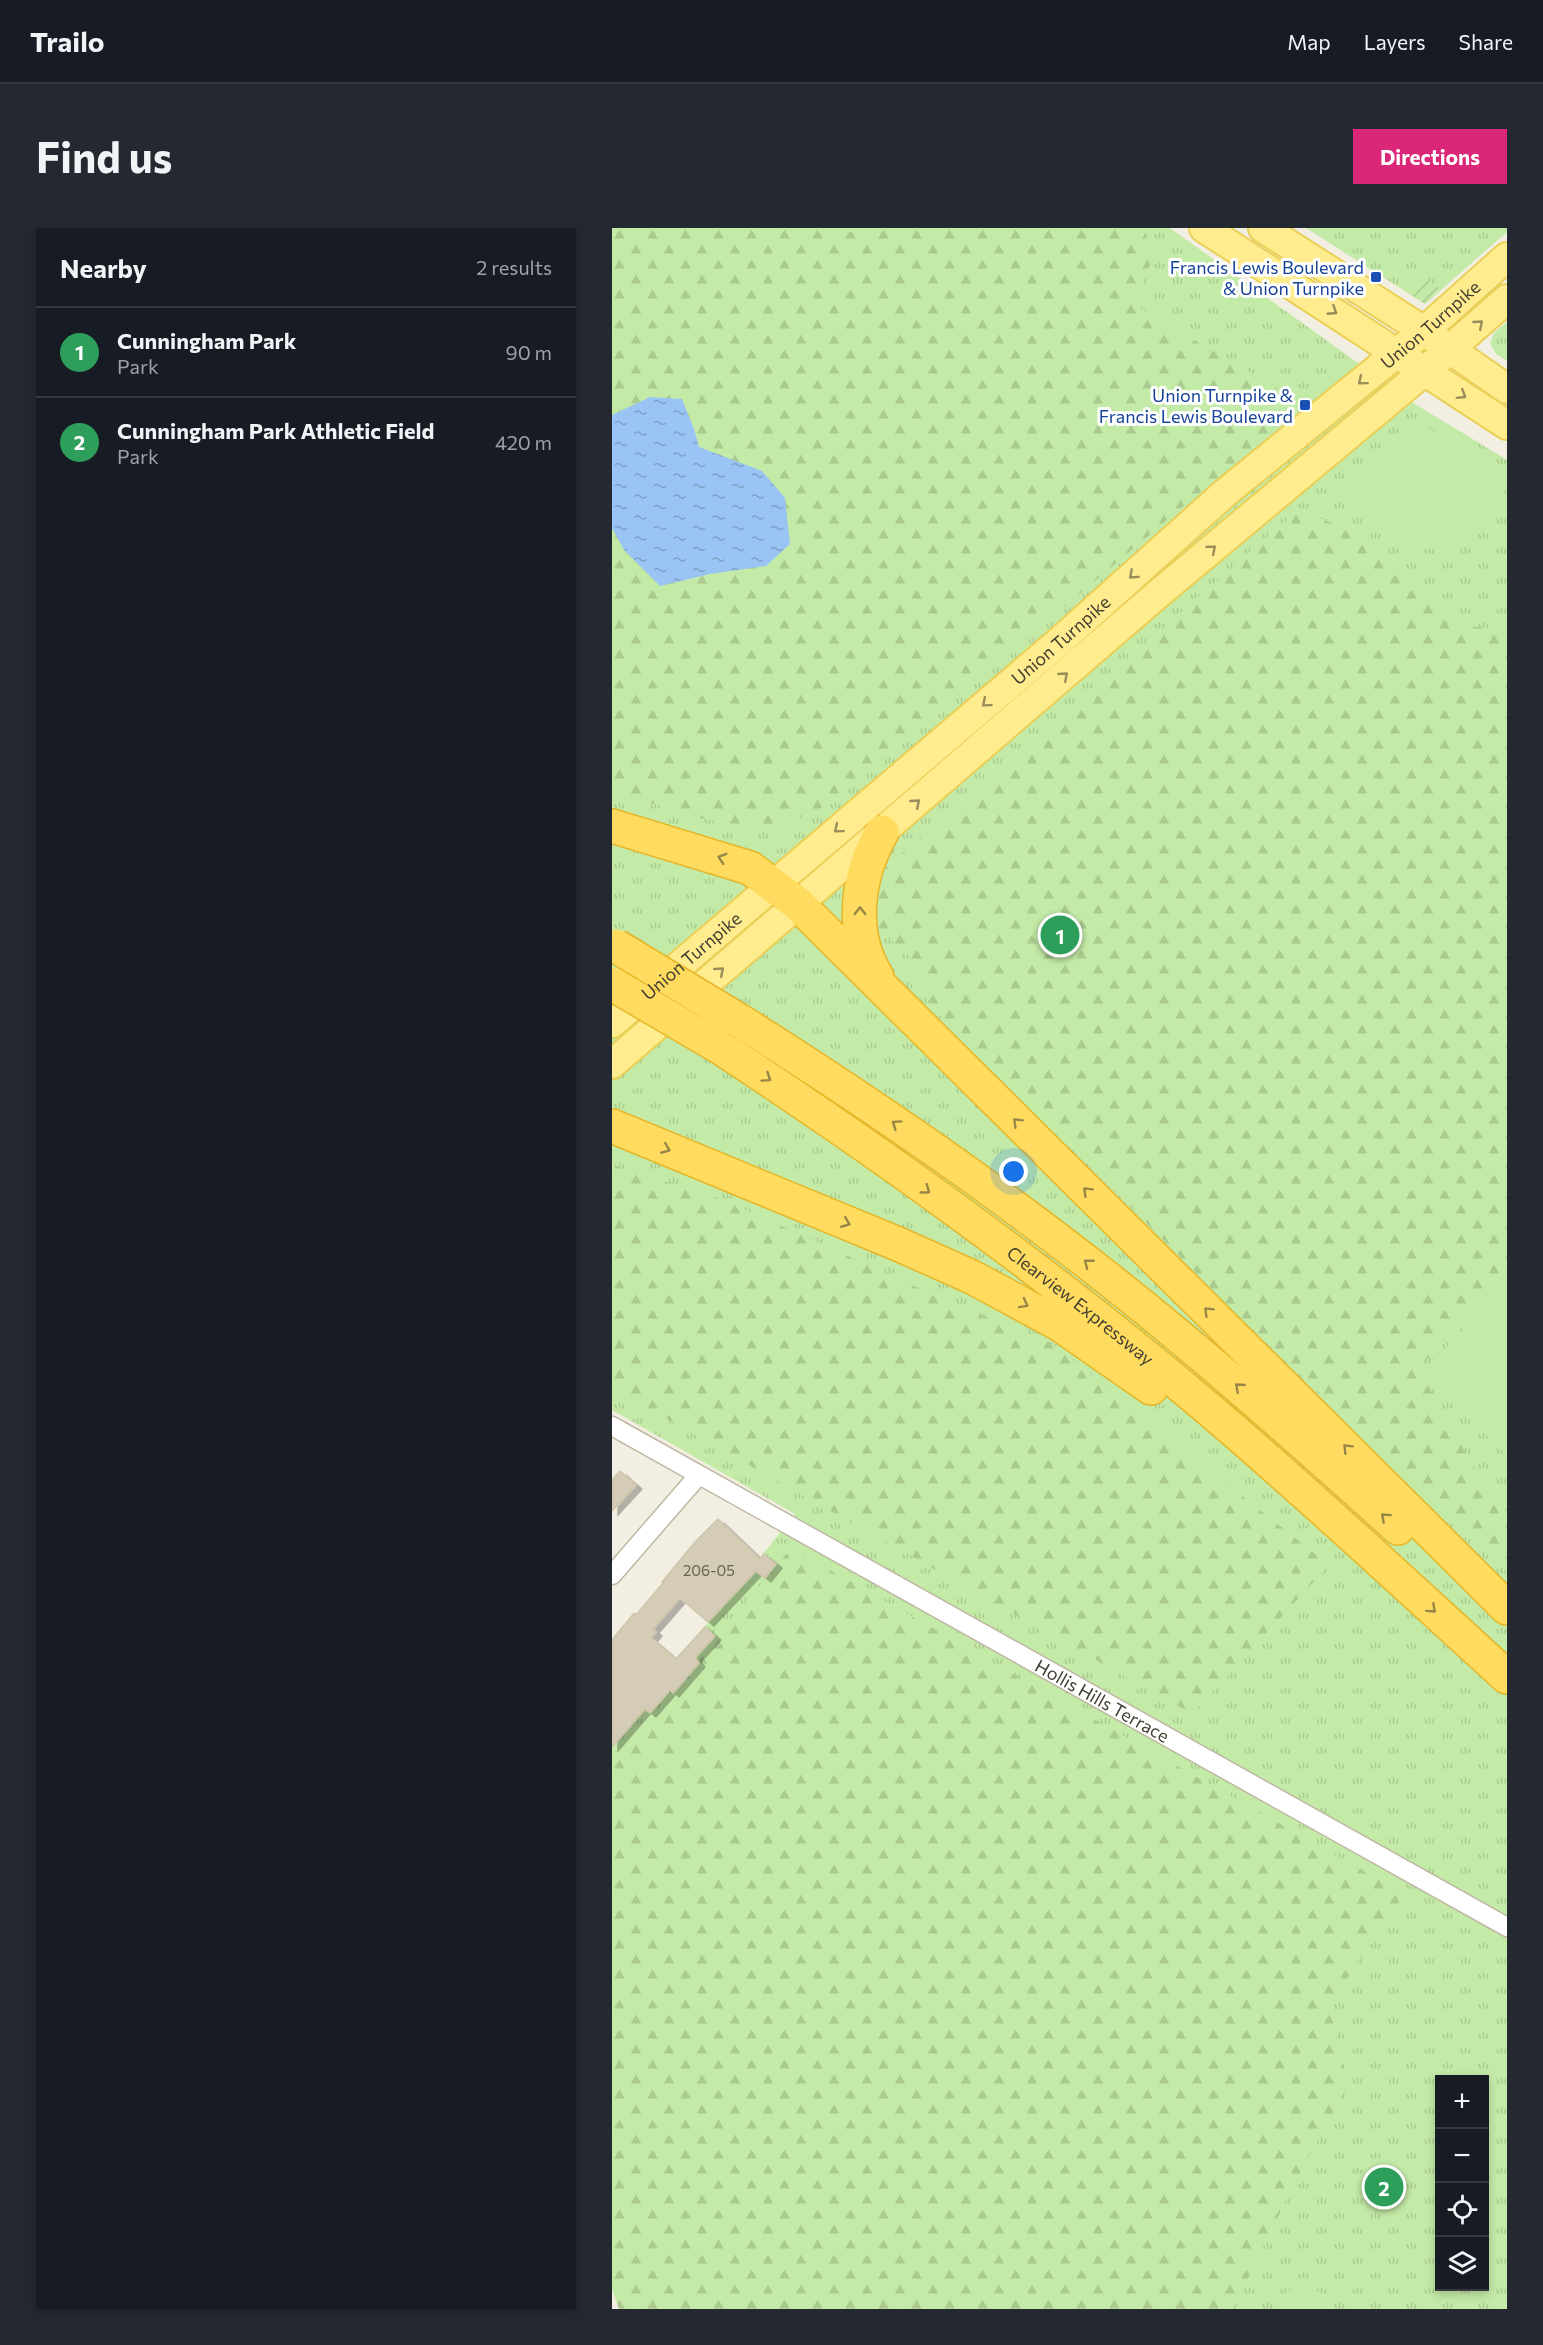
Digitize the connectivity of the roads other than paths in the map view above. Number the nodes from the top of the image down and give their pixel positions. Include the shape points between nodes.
1 (1204, 228) edge
2 (1263, 228) edge
3 (1507, 257) edge
4 (1507, 299) edge
5 (1424, 331) junction
6 (1450, 349) junction
7 (1397, 351) junction
8 (1426, 370) junction
9 (1507, 389) edge
10 (1507, 425) edge
11 (612, 826) edge
12 (882, 832) junction
13 (786, 894) junction
14 (614, 945) edge
15 (612, 984) edge
16 (896, 1002) junction
17 (612, 1023) edge
18 (612, 1064) edge
19 (612, 1126) edge
20 (612, 1426) edge
21 (698, 1476) junction
22 (612, 1575) edge
23 (1400, 1580) junction
24 (1507, 1608) edge
25 (1507, 1625) edge
26 (1507, 1677) edge
27 (1507, 1927) edge

1 -> 7 main road
2 - 5 main road
3 - 5 main road, Union Turnpike
6 -> 4 main road, Union Turnpike
5 - 6 main road
5 - 7 main road, Union Turnpike
6 - 8 main road, Union Turnpike
6 - 9 main road
7 - 8 main road
7 -> 13 main road, Union Turnpike via 1225,493
8 -> 10 main road
12 -> 8 main road, Union Turnpike
13 -> 11 highway via 750,868
12 - 13 main road, Union Turnpike
16 -> 12 highway via 874,972 860,930 862,879
13 - 16 highway
13 - 17 main road, Union Turnpike
18 -> 13 main road, Union Turnpike
25 -> 14 highway, bridge via 1272,1415 1032,1221 740,1021
15 -> 23 highway, Clearview Expressway, bridge via 718,1046 808,1106 1107,1326 1222,1420
24 -> 16 highway
19 -> 23 highway via 918,1253 1032,1308 1137,1378
20 - 21 street, Hollis Hills Terrace
21 - 22 street
21 - 27 street, Hollis Hills Terrace
23 -> 26 highway, Clearview Expressway

